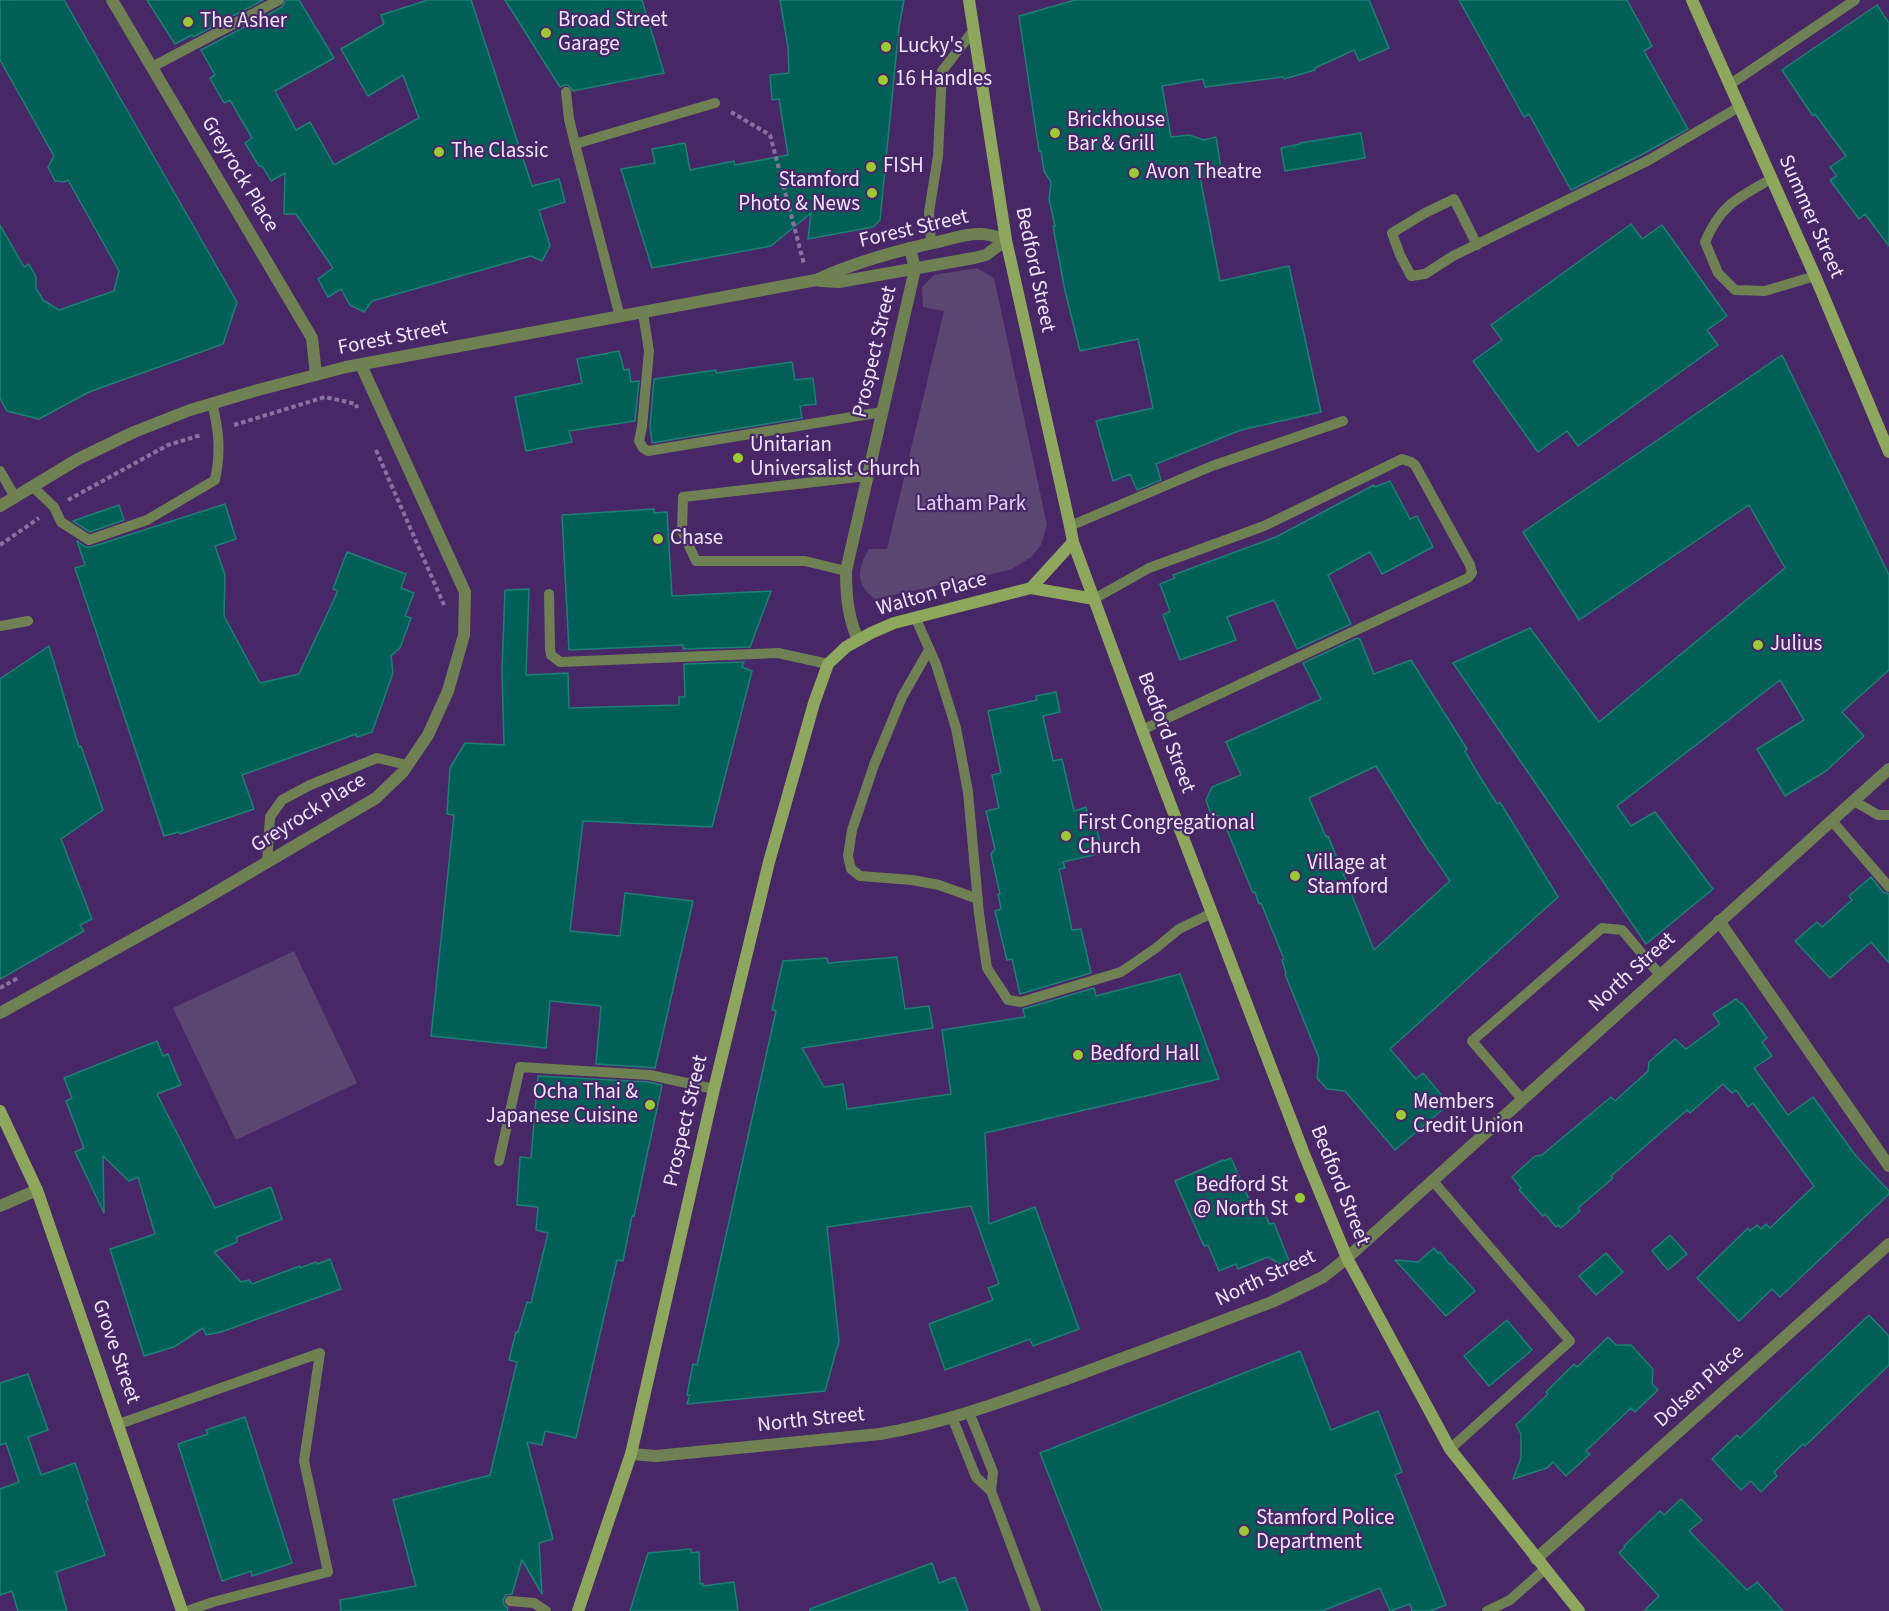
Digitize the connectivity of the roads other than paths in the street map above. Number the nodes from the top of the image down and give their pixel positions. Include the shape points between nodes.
1 (112, 0) edge
2 (279, 0) edge
3 (969, 0) edge
4 (1692, 0) edge
5 (1855, 0) edge
6 (973, 31) junction
7 (152, 67) junction
8 (1730, 85) junction
9 (566, 92) dead end
10 (715, 103) road end
11 (1739, 107) junction
12 (575, 144) junction
13 (1771, 179) junction
14 (1006, 240) junction
15 (932, 243) junction
16 (1477, 245) junction
17 (910, 248) junction
18 (915, 269) junction
19 (1815, 276) junction
20 (812, 281) junction
21 (644, 313) junction
22 (620, 317) junction
23 (361, 364) junction
24 (316, 375) junction
25 (212, 403) junction
26 (882, 412) junction
27 (1343, 421) dead end
28 (1889, 452) edge
29 (0, 471) edge
30 (867, 476) junction
31 (32, 486) junction
32 (15, 497) junction
33 (0, 506) edge
34 (1070, 526) junction
35 (1074, 542) junction
36 (846, 571) junction
37 (1031, 588) junction
38 (549, 594) dead end
39 (1094, 599) junction
40 (915, 617) junction
41 (28, 621) dead end
42 (0, 626) edge
43 (858, 640) junction
44 (846, 647) joint
45 (929, 650) junction
46 (828, 664) junction
47 (1142, 730) junction
48 (408, 765) junction
49 (1889, 769) edge
50 (1854, 801) junction
51 (1889, 815) edge
52 (1832, 821) junction
53 (267, 862) junction
54 (1889, 887) edge
55 (978, 899) junction
56 (1212, 913) junction
57 (1719, 921) junction
58 (1660, 975) junction
59 (0, 1013) edge
60 (714, 1089) junction
61 (1522, 1099) junction
62 (0, 1111) edge
63 (499, 1161) dead end
64 (1889, 1166) edge
65 (1432, 1180) junction
66 (38, 1190) junction
67 (0, 1206) edge
68 (1889, 1244) edge
69 (1347, 1258) junction
70 (969, 1412) junction
71 (952, 1418) junction
72 (119, 1424) junction
73 (1450, 1449) junction
74 (632, 1454) junction
75 (991, 1491) junction
76 (1536, 1559) junction
77 (1545, 1569) junction
78 (510, 1601) dead end
79 (1509, 1607) edge
80 (182, 1611) edge
81 (187, 1611) edge
82 (546, 1611) edge
83 (578, 1611) edge
84 (1036, 1611) edge
85 (1487, 1611) edge
86 (1579, 1611) edge

1 - 7 street, Greyrock Place
2 - 7 lane
3 - 6 main road, Bedford Street
4 - 8 main road, Summer Street
5 - 8 lane
6 - 14 main road, Bedford Street
6 - 15 lane via 942,71 938,156 929,212
7 - 24 street, Greyrock Place via 312,338
8 - 11 main road, Summer Street
9 - 12 lane
10 - 12 lane
11 - 13 main road, Summer Street
11 - 16 lane via 1649,160
12 - 22 lane
13 - 19 main road, Summer Street
13 - 19 lane via 1730,203 1713,222 1705,242 1718,273 1735,291 1765,291
14 - 15 street, Forest Street via 979,233
14 - 18 street, Forest Street via 986,255
14 - 34 main road, Bedford Street
15 - 17 street, Forest Street
16 - 16 lane via 1425,274 1411,276 1392,233 1454,199
17 - 18 street, Prospect Street
17 - 20 street, Forest Street
18 - 20 street, Forest Street via 839,282
18 - 26 street, Prospect Street
19 - 28 main road, Summer Street
20 - 21 street, Forest Street
21 - 22 street, Forest Street
21 - 26 lane via 649,351 639,441 648,451
22 - 23 street, Forest Street
23 - 24 street, Forest Street
23 - 48 street, Greyrock Place via 465,592 464,635 448,692 428,735
24 - 25 street, Forest Street
25 - 31 street, Forest Street via 102,447
25 - 31 lane via 219,429 220,457 215,480 147,520 89,540 61,522 54,507
26 - 30 street, Prospect Street
27 - 34 lane via 1212,466
29 - 32 lane
30 - 36 street, Prospect Street
30 - 36 lane via 683,497 682,531 696,561 805,561
31 - 32 street, Forest Street
32 - 33 street, Forest Street
34 - 35 main road, Bedford Street
35 - 37 main road
35 - 39 main road, Bedford Street
36 - 43 street, Prospect Street via 851,624
37 - 39 main road, Walton Place
37 - 40 main road, Walton Place
38 - 46 lane via 550,649 560,662 778,653
39 - 47 main road, Bedford Street
39 - 47 lane via 1149,568 1264,526 1402,459 1415,465 1470,565 1472,573 1468,578
40 - 43 main road, Walton Place
40 - 45 lane
41 - 42 lane
43 - 44 main road, Walton Place
44 - 46 main road, Prospect Street
45 - 55 lane via 956,728 968,792
45 - 55 lane via 902,697 874,765 852,830 848,856 851,869 860,876 939,885
46 - 60 main road, Prospect Street via 769,862
47 - 56 main road, Bedford Street
48 - 53 street, Greyrock Place via 376,798
48 - 53 lane via 377,758 282,800 270,817
49 - 50 street, North Street
50 - 51 lane via 1878,815
50 - 52 street, North Street
52 - 54 lane
52 - 57 street, North Street
53 - 59 street, Greyrock Place
55 - 56 lane via 987,968 1008,1000 1021,1002 1121,972 1179,929
56 - 69 main road, Bedford Street
57 - 58 street, North Street
57 - 64 street
58 - 61 street, North Street
58 - 61 lane via 1622,930 1602,928 1472,1041
60 - 63 lane via 650,1075 520,1067
60 - 74 main road, Prospect Street
61 - 65 street, North Street
62 - 66 main road, Grove Street
65 - 69 street, North Street
65 - 73 lane via 1570,1341
66 - 67 street
66 - 72 main road, Grove Street
68 - 76 street, Dolsen Place
69 - 70 street, North Street via 1315,1282 1272,1302
69 - 73 main road, Bedford Street
70 - 71 street, North Street
70 - 75 lane via 993,1472
71 - 74 street, North Street via 880,1434 656,1456
71 - 75 lane via 976,1478
72 - 80 main road, Grove Street
72 - 81 lane via 320,1353 304,1461 328,1572
73 - 76 main road, Bedford Street
74 - 83 main road, Prospect Street
75 - 84 lane
76 - 77 main road, Bedford Street
77 - 79 lane
77 - 86 main road, Bedford Street
78 - 82 lane via 534,1603
79 - 85 lane

